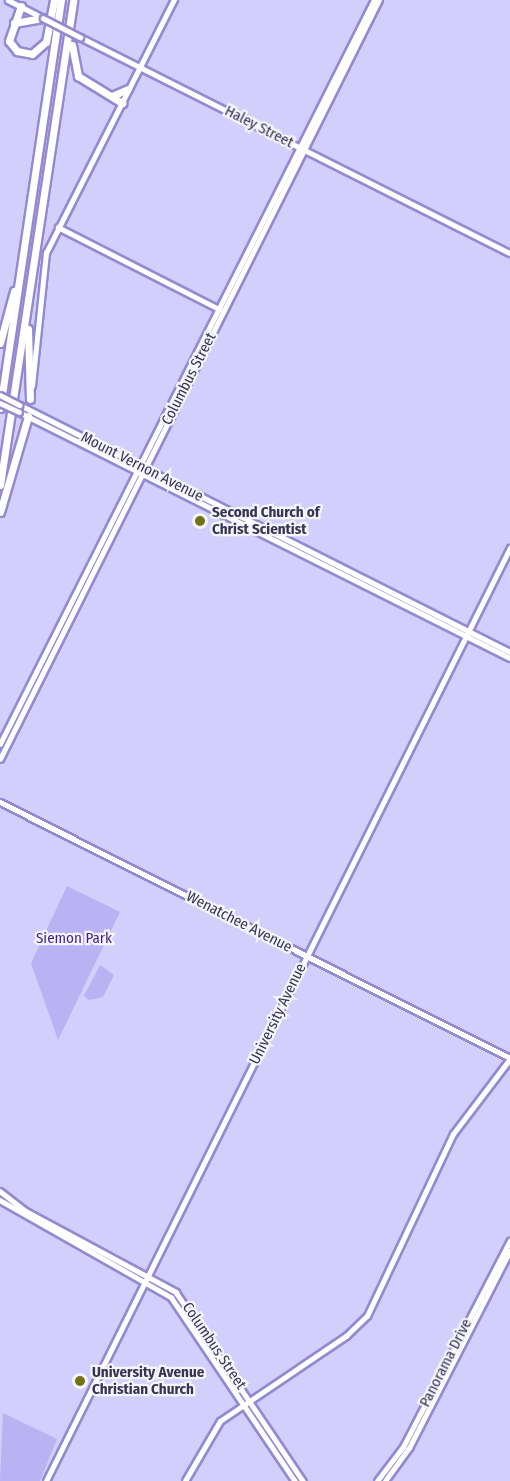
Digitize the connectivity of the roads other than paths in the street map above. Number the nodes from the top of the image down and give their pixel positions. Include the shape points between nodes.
1 (8, 0) edge
2 (54, 0) edge
3 (61, 0) edge
4 (174, 0) edge
5 (374, 0) edge
6 (379, 0) edge
7 (73, 1) edge
8 (21, 6) junction
9 (43, 18) junction
10 (11, 27) junction
11 (140, 67) junction
12 (129, 90) junction
13 (108, 95) junction
14 (122, 102) junction
15 (301, 149) junction
16 (280, 184) junction
17 (286, 187) junction
18 (262, 219) junction
19 (268, 222) junction
20 (58, 227) junction
21 (510, 254) edge
22 (247, 256) junction
23 (20, 272) junction
24 (29, 295) junction
25 (217, 308) junction
26 (223, 310) junction
27 (0, 343) edge
28 (0, 395) edge
29 (173, 395) junction
30 (30, 399) junction
31 (0, 403) edge
32 (0, 408) edge
33 (28, 413) junction
34 (166, 424) junction
35 (61, 433) junction
36 (88, 439) junction
37 (85, 445) junction
38 (103, 447) junction
39 (138, 465) junction
40 (140, 471) junction
41 (0, 485) edge
42 (0, 512) edge
43 (510, 548) edge
44 (467, 634) junction
45 (510, 652) edge
46 (510, 658) edge
47 (0, 744) edge
48 (0, 759) edge
49 (0, 802) edge
50 (307, 956) junction
51 (510, 1058) edge
52 (0, 1191) edge
53 (0, 1200) edge
54 (510, 1241) edge
55 (510, 1251) edge
56 (147, 1273) junction
57 (144, 1279) junction
58 (249, 1399) junction
59 (243, 1402) junction
60 (46, 1481) edge
61 (185, 1481) edge
62 (296, 1481) edge
63 (303, 1481) edge
64 (377, 1481) edge
65 (385, 1481) edge

1 - 8 main road, Haley Street
2 - 10 highway via 39,51 17,51 9,41
3 - 23 highway
4 - 11 main road
5 - 15 main road, Columbus Street
6 - 15 main road, Columbus Street
7 - 13 highway via 72,64 82,81
7 - 24 highway
8 - 9 main road, Haley Street
8 - 10 highway
9 - 10 highway via 22,18
9 - 11 main road, Haley Street, bridge
11 - 12 main road
11 - 15 main road, Haley Street
12 - 13 highway
12 - 14 main road
13 - 14 highway
14 - 20 main road
15 - 16 main road, Columbus Street
15 - 17 main road, Columbus Street
15 - 21 main road, Haley Street
16 - 17 main road
16 - 18 main road, Columbus Street
17 - 19 main road, Columbus Street
18 - 19 main road
18 - 22 main road, Columbus Street
19 - 22 main road, Columbus Street
20 - 25 main road
20 - 30 main road via 42,268
22 - 25 main road, Columbus Street
22 - 26 main road, Columbus Street
23 - 27 highway
23 - 32 highway
24 - 30 highway
24 - 41 highway
25 - 26 main road
25 - 29 main road, Columbus Street
26 - 34 main road, Columbus Street
28 - 33 main road, Mount Vernon Avenue, bridge
29 - 34 main road
29 - 39 main road, Columbus Street
30 - 33 main road
31 - 33 main road, Mount Vernon Avenue, bridge
33 - 35 main road, Mount Vernon Avenue
33 - 36 main road, Mount Vernon Avenue
33 - 42 highway
34 - 40 main road, Columbus Street
35 - 36 main road
35 - 37 main road, Mount Vernon Avenue
36 - 38 main road, Mount Vernon Avenue
37 - 38 main road
37 - 40 main road, Mount Vernon Avenue
38 - 39 main road, Mount Vernon Avenue
39 - 40 main road, Mount Vernon Avenue
40 - 44 main road, Mount Vernon Avenue
40 - 47 main road, Columbus Street
40 - 48 main road, Columbus Street
43 - 44 main road, University Avenue
44 - 45 main road, Mount Vernon Avenue
44 - 46 main road, Mount Vernon Avenue
44 - 50 main road, University Avenue
49 - 50 main road, Wenatchee Avenue
50 - 51 main road, Wenatchee Avenue
50 - 56 main road, University Avenue
51 - 58 main road via 453,1134 366,1316 346,1336
52 - 56 main road, Columbus Street via 30,1214
53 - 57 main road, Columbus Street
54 - 64 main road, Panorama Drive via 403,1447
55 - 65 main road, Panorama Drive via 409,1448
56 - 57 main road, University Avenue
56 - 58 main road, Columbus Street via 189,1307
57 - 59 main road, Columbus Street via 184,1311
57 - 60 main road, University Avenue
58 - 59 main road
58 - 63 main road, Columbus Street
59 - 61 main road via 211,1431
59 - 62 main road, Columbus Street

